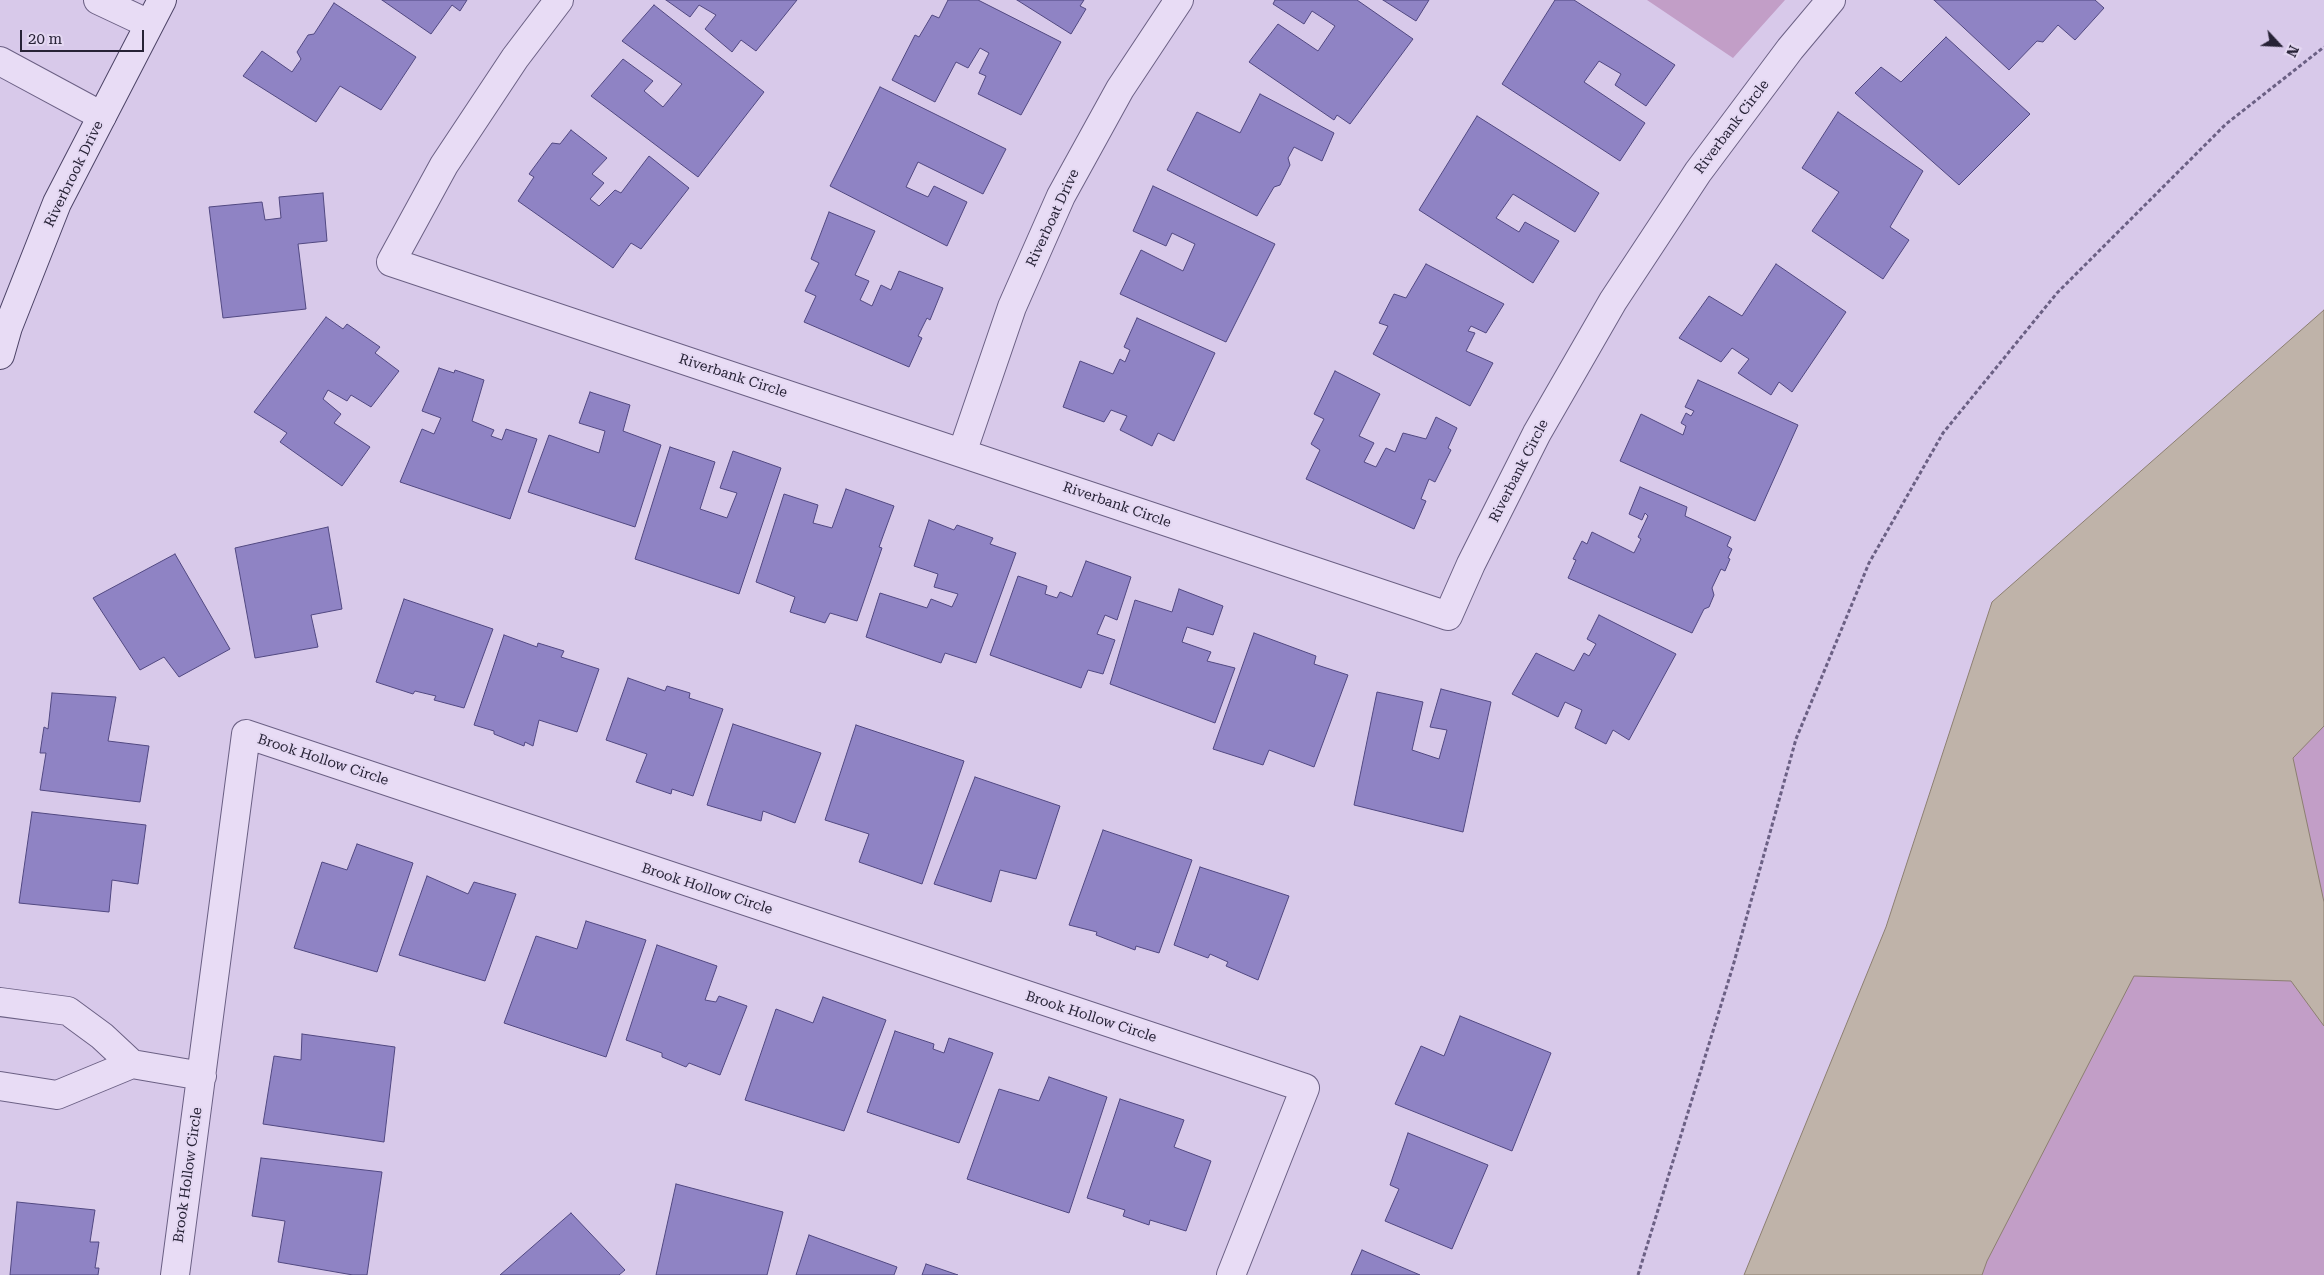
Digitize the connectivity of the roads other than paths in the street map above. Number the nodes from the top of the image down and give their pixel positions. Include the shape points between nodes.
1 (98, 0) edge
2 (162, 0) edge
3 (559, 0) edge
4 (1179, 0) edge
5 (1831, 0) edge
6 (149, 24) junction
7 (0, 61) edge
8 (102, 116) junction
9 (0, 355) edge
10 (962, 453) junction
11 (0, 1002) edge
12 (132, 1064) junction
13 (202, 1076) junction
14 (0, 1086) edge
15 (175, 1275) edge
16 (1231, 1275) edge

1 - 6 street
2 - 6 street, Riverbrook Drive
3 - 10 street, Riverbank Circle via 515,58 444,165 391,262
4 - 10 street, Riverboat Drive via 1120,89 1061,196 1012,307
5 - 10 street, Riverbank Circle via 1698,172 1613,301 1537,432 1448,616
6 - 8 street, Riverbrook Drive
7 - 8 street
8 - 9 street, Riverbrook Drive via 57,203
11 - 12 street via 68,1012 102,1036
12 - 13 street
12 - 14 street via 57,1095
13 - 15 street, Brook Hollow Circle
13 - 16 street, Brook Hollow Circle via 246,734 1305,1088

